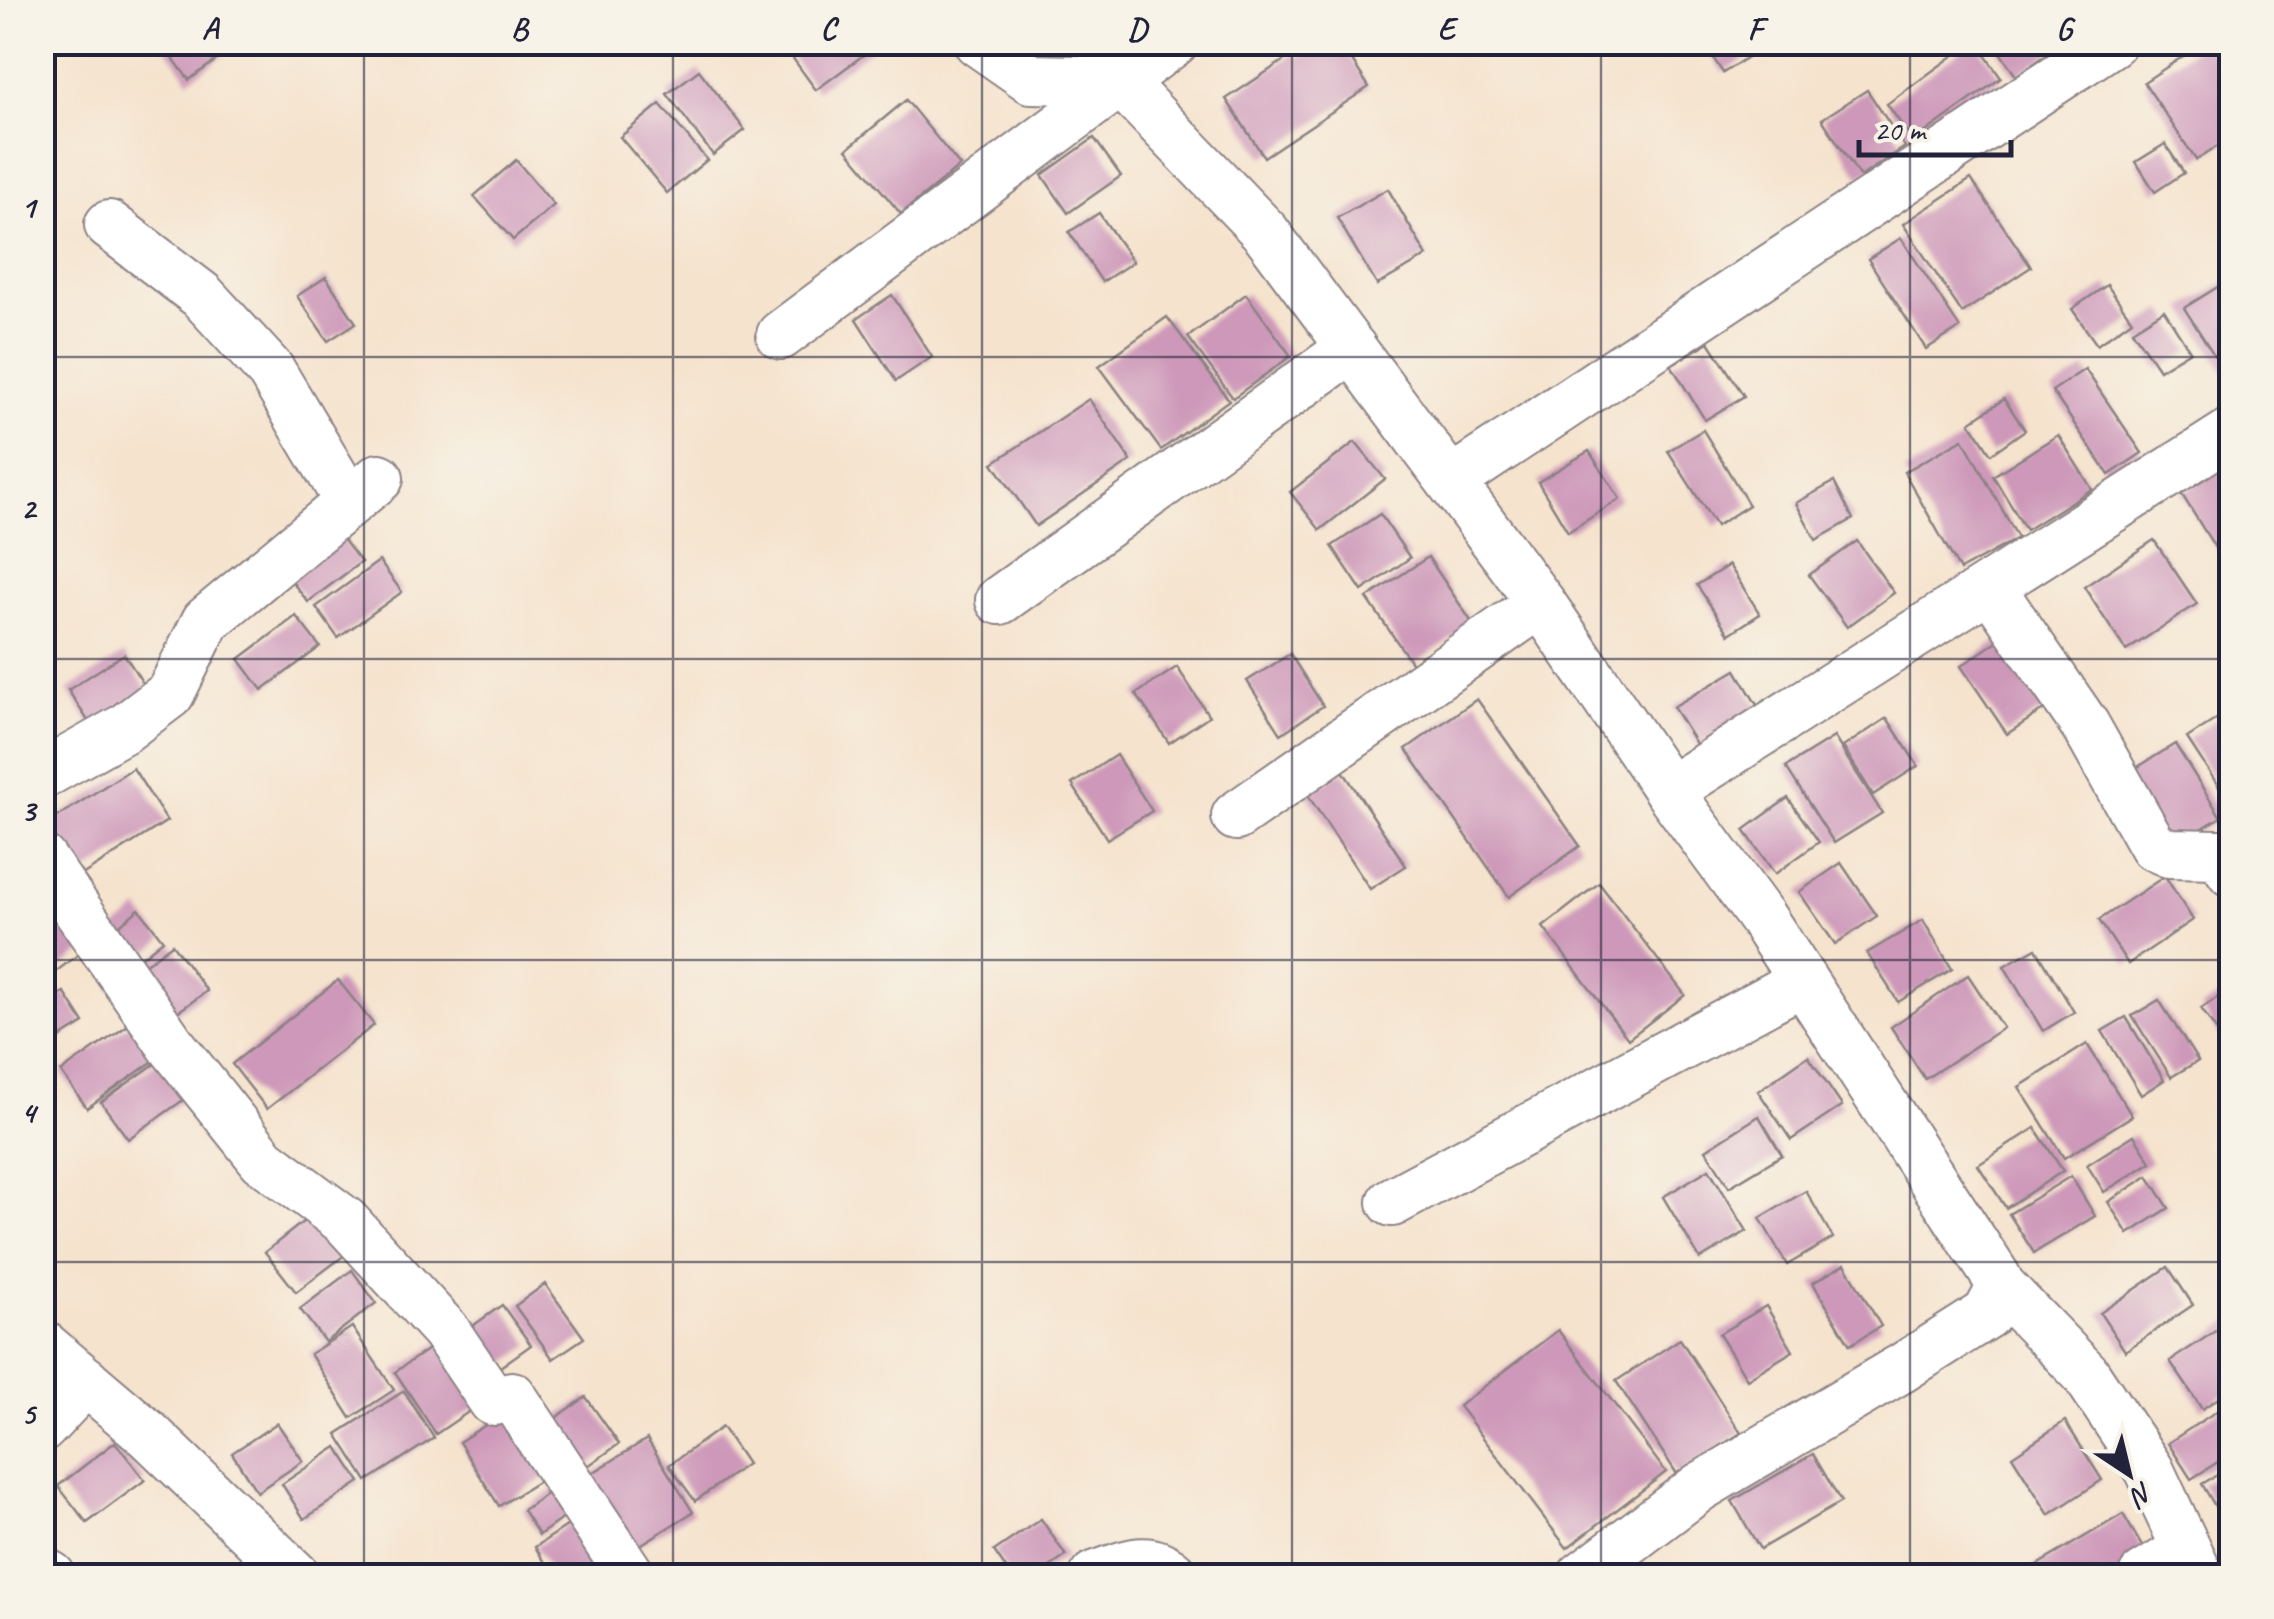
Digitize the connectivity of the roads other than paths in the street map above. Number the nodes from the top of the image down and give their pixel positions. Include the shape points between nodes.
1 (978, 42) edge
2 (1174, 42) edge
3 (2112, 42) edge
4 (1120, 81) junction
5 (109, 225) dead end
6 (780, 335) dead end
7 (1352, 348) junction
8 (2232, 432) edge
9 (1451, 480) junction
10 (1990, 586) junction
11 (1000, 600) dead end
12 (1541, 603) junction
13 (42, 776) edge
14 (1669, 791) junction
15 (1236, 816) dead end
16 (2227, 857) edge
17 (42, 858) edge
18 (1803, 981) junction
19 (1392, 1202) dead end
20 (1999, 1284) junction
21 (42, 1344) edge
22 (86, 1381) junction
23 (42, 1428) edge
24 (2193, 1563) edge
25 (42, 1570) edge
26 (50, 1576) edge
27 (296, 1576) edge
28 (631, 1576) edge
29 (1094, 1576) edge
30 (1175, 1576) edge
31 (1582, 1576) edge
32 (2143, 1576) edge

1 - 4 street via 1030,79
2 - 4 street
3 - 9 street
4 - 6 street
4 - 7 street via 1266,232
5 - 13 street via 202,296 364,490 206,621 170,694
7 - 9 street
7 - 11 street
8 - 10 street
9 - 12 street
10 - 14 street
10 - 16 street via 2085,725 2153,846
12 - 14 street
12 - 15 street
14 - 18 street
17 - 28 street via 172,1046 263,1160 345,1221 445,1330 493,1401 512,1396
18 - 19 street
18 - 20 street
20 - 24 street via 2085,1373 2150,1469
20 - 31 street via 1987,1314 1700,1487
21 - 22 street
22 - 23 street
22 - 27 street
24 - 32 street
25 - 26 street
29 - 30 street via 1139,1561 1163,1565

